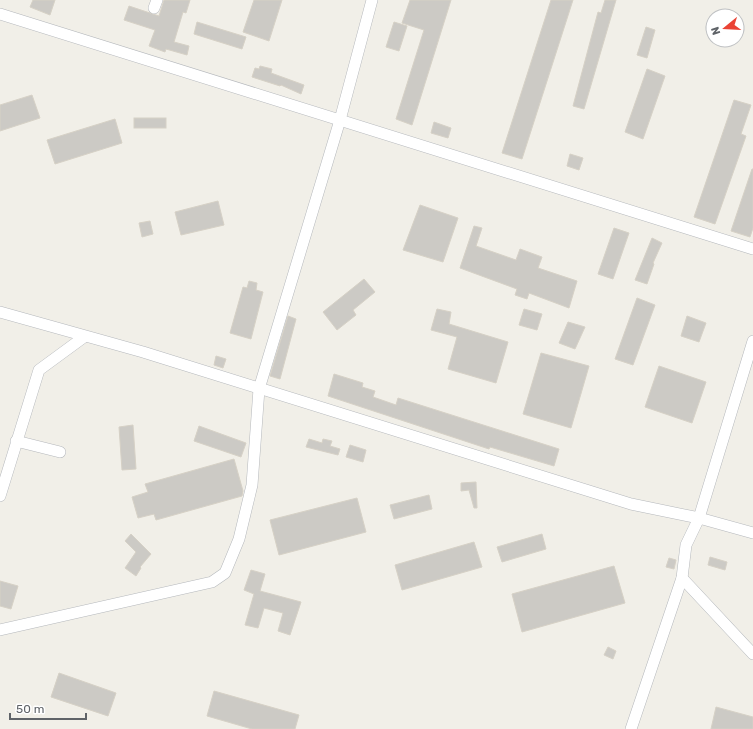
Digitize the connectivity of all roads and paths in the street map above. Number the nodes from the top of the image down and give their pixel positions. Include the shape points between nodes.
1 (372, 0) edge
2 (0, 14) edge
3 (340, 120) junction
4 (753, 250) edge
5 (0, 312) edge
6 (84, 337) junction
7 (753, 341) edge
8 (259, 389) junction
9 (16, 441) junction
10 (60, 452) dead end
11 (0, 496) edge
12 (699, 518) junction
13 (753, 533) edge
14 (682, 578) junction
15 (0, 630) edge
16 (753, 654) edge
17 (632, 729) edge

1 - 3 street
2 - 3 street
3 - 4 street
3 - 8 street
5 - 6 street
6 - 8 street via 143,352
6 - 9 street via 39,370
7 - 12 street
8 - 12 street via 631,504
8 - 15 street via 252,485 239,539 225,573 212,582
9 - 10 street
9 - 11 street
12 - 13 street
12 - 14 street via 686,545
14 - 16 street
14 - 17 street

